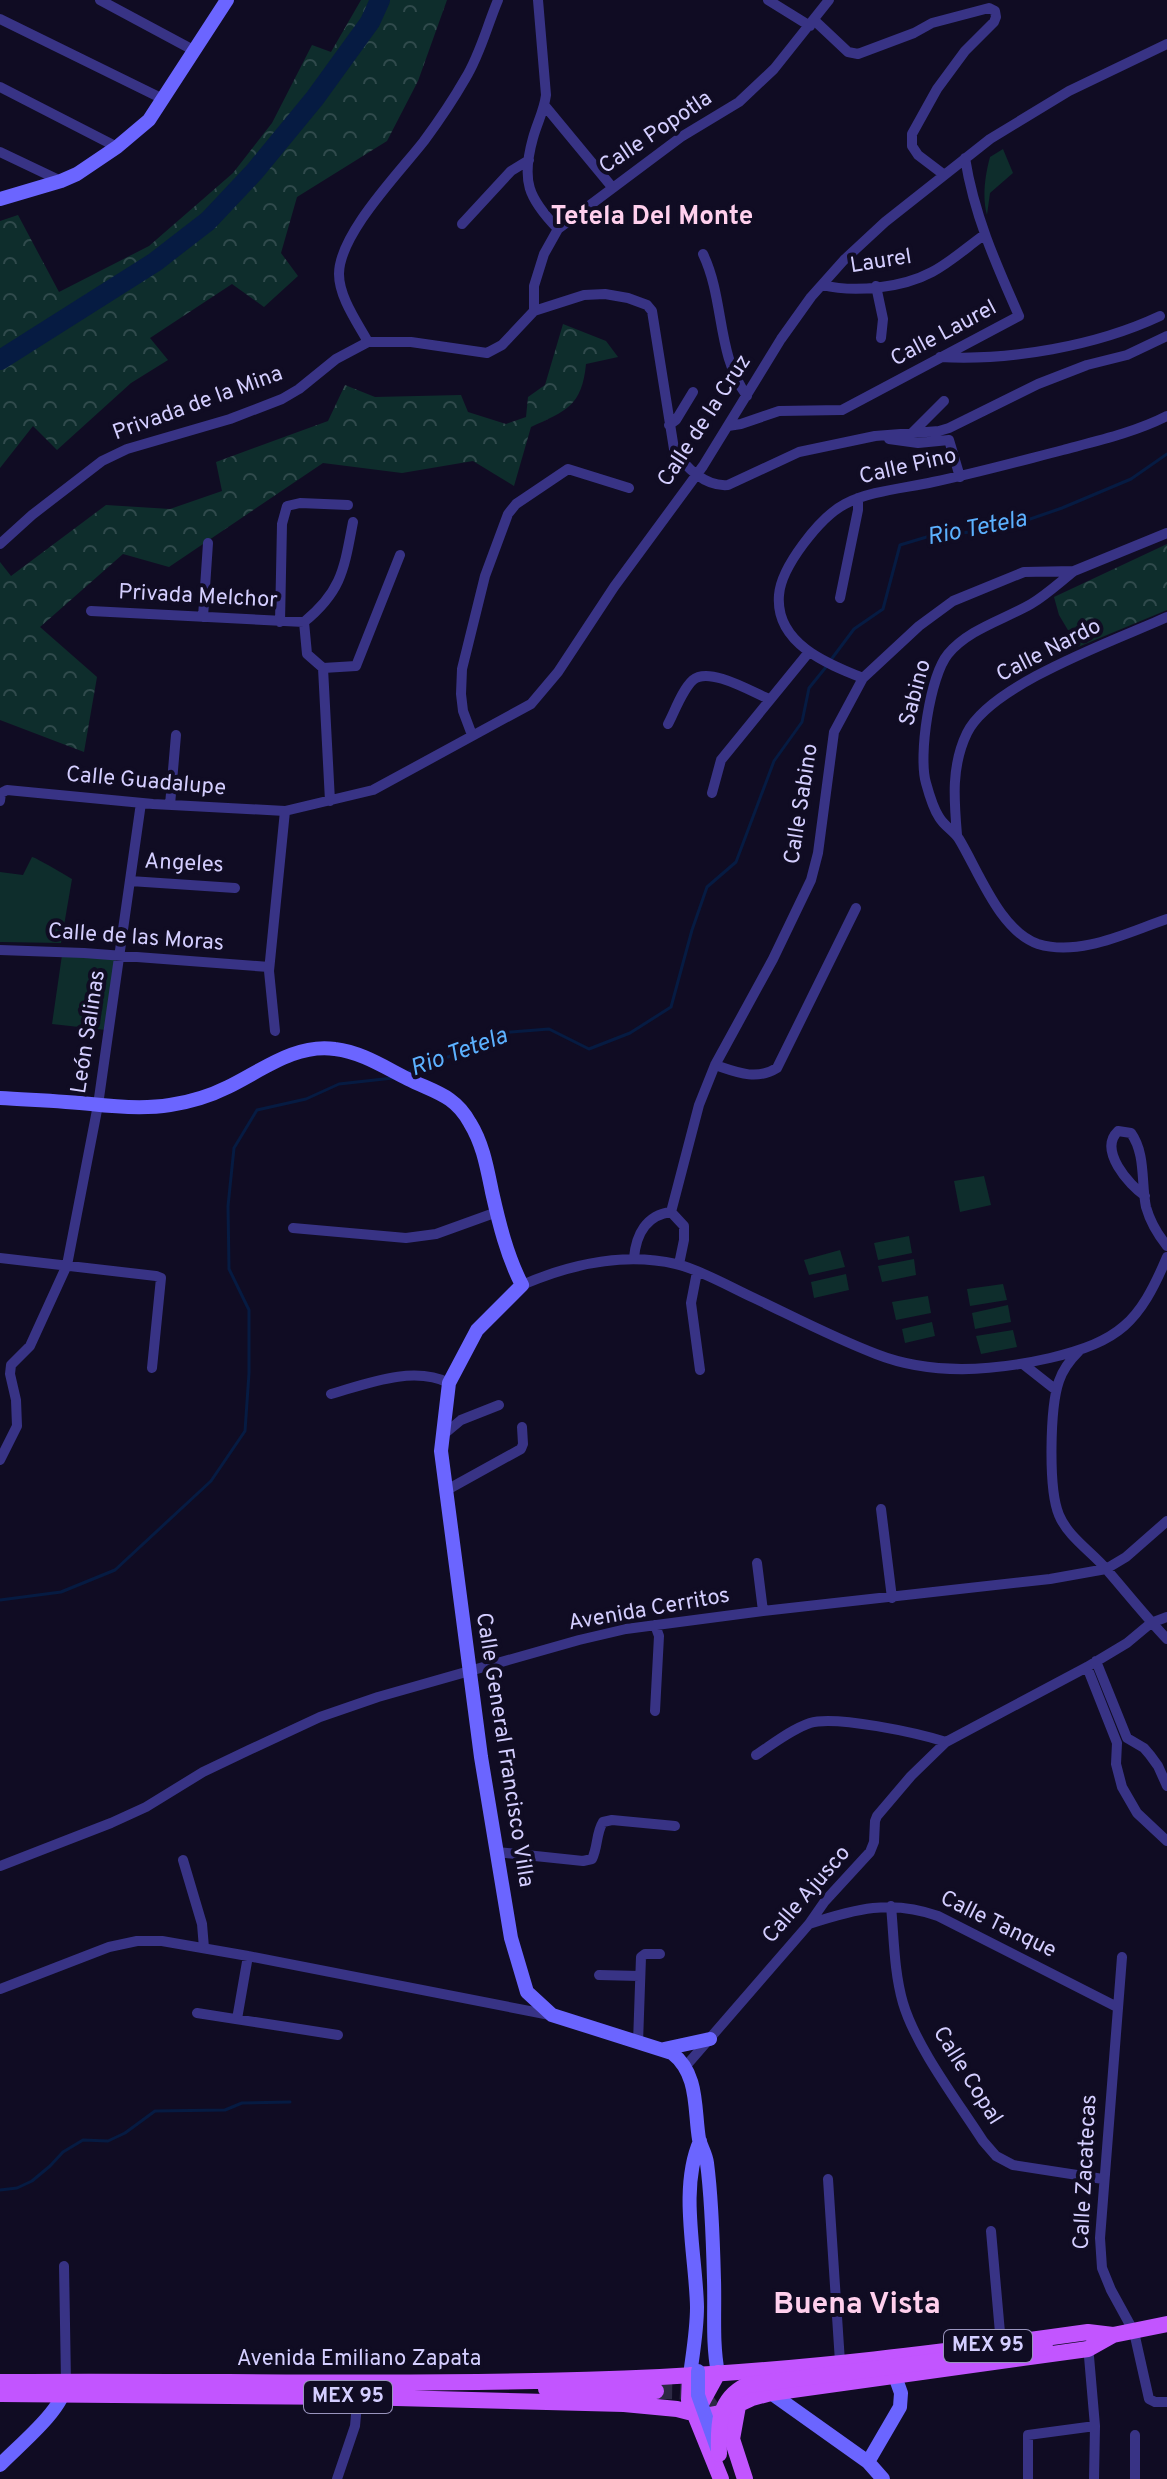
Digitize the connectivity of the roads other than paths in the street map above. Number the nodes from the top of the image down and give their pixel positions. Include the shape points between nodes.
1 (100, 0) edge
2 (227, 0) edge
3 (498, 0) edge
4 (538, 0) edge
5 (768, 0) edge
6 (829, 0) edge
7 (0, 19) edge
8 (812, 23) junction
9 (1167, 44) edge
10 (195, 51) junction
11 (0, 87) edge
12 (163, 99) junction
13 (545, 106) junction
14 (117, 147) junction
15 (0, 152) edge
16 (965, 158) junction
17 (529, 160) junction
18 (943, 174) junction
19 (61, 181) junction
20 (612, 187) junction
21 (0, 199) edge
22 (462, 224) dead end
23 (558, 229) junction
24 (984, 235) junction
25 (703, 254) dead end
26 (822, 285) junction
27 (876, 286) junction
28 (534, 311) junction
29 (1160, 316) dead end
30 (1167, 336) edge
31 (881, 338) dead end
32 (368, 342) junction
33 (939, 357) junction
34 (693, 392) dead end
35 (747, 396) junction
36 (944, 401) dead end
37 (1167, 416) edge
38 (669, 425) junction
39 (728, 426) junction
40 (911, 434) junction
41 (875, 436) junction
42 (696, 474) junction
43 (960, 477) junction
44 (629, 488) dead end
45 (858, 498) junction
46 (348, 505) dead end
47 (353, 522) dead end
48 (1167, 533) edge
49 (208, 543) dead end
50 (0, 544) edge
51 (400, 555) dead end
52 (1074, 571) junction
53 (840, 598) dead end
54 (91, 611) dead end
55 (203, 617) junction
56 (1167, 617) edge
57 (280, 622) junction
58 (304, 622) junction
59 (811, 653) junction
60 (323, 668) junction
61 (863, 678) junction
62 (769, 699) junction
63 (668, 724) dead end
64 (176, 735) dead end
65 (472, 735) junction
66 (712, 793) dead end
67 (2, 795) edge
68 (954, 797) junction
69 (931, 798) junction
70 (330, 801) junction
71 (141, 803) junction
72 (170, 805) junction
73 (285, 811) junction
74 (957, 835) junction
75 (130, 881) junction
76 (235, 888) dead end
77 (856, 908) dead end
78 (1167, 919) edge
79 (0, 950) edge
80 (121, 956) junction
81 (269, 967) junction
82 (275, 1031) dead end
83 (715, 1065) junction
84 (0, 1098) edge
85 (98, 1105) junction
86 (1145, 1196) junction
87 (497, 1212) junction
88 (671, 1212) junction
89 (293, 1228) dead end
90 (1167, 1246) edge
91 (1167, 1257) edge
92 (0, 1258) edge
93 (634, 1258) junction
94 (679, 1264) junction
95 (67, 1265) junction
96 (697, 1272) junction
97 (522, 1285) junction
98 (1079, 1351) junction
99 (1023, 1364) junction
100 (152, 1368) dead end
101 (700, 1370) dead end
102 (449, 1383) junction
103 (1056, 1390) junction
104 (331, 1394) dead end
105 (499, 1405) dead end
106 (522, 1427) dead end
107 (441, 1437) junction
108 (0, 1460) edge
109 (445, 1491) junction
110 (881, 1509) dead end
111 (1167, 1521) edge
112 (757, 1563) dead end
113 (1106, 1569) junction
114 (892, 1598) junction
115 (763, 1611) junction
116 (1167, 1617) edge
117 (1151, 1623) junction
118 (655, 1625) junction
119 (1167, 1639) edge
120 (1092, 1664) junction
121 (470, 1671) junction
122 (655, 1711) dead end
123 (1122, 1741) junction
124 (946, 1742) junction
125 (756, 1755) dead end
126 (1167, 1786) edge
127 (675, 1826) dead end
128 (1162, 1833) edge
129 (1167, 1841) edge
130 (497, 1852) junction
131 (183, 1860) dead end
132 (0, 1866) edge
133 (891, 1906) junction
134 (809, 1924) junction
135 (204, 1948) junction
136 (660, 1954) dead end
137 (248, 1956) junction
138 (1122, 1957) dead end
139 (599, 1975) dead end
140 (640, 1976) junction
141 (0, 1989) edge
142 (1117, 2007) junction
143 (197, 2013) dead end
144 (552, 2015) junction
145 (237, 2019) junction
146 (338, 2035) dead end
147 (710, 2039) junction
148 (638, 2043) junction
149 (660, 2049) junction
150 (685, 2067) junction
151 (700, 2141) junction
152 (828, 2179) dead end
153 (1103, 2179) junction
154 (991, 2231) dead end
155 (64, 2266) dead end
156 (1167, 2324) edge
157 (1134, 2332) junction
158 (1088, 2340) junction
159 (1001, 2344) junction
160 (888, 2358) junction
161 (840, 2362) junction
162 (782, 2367) junction
163 (718, 2373) junction
164 (690, 2375) junction
165 (895, 2376) junction
166 (0, 2382) edge
167 (65, 2388) junction
168 (358, 2390) junction
169 (656, 2391) tunnel mouth
170 (771, 2393) junction
171 (0, 2394) edge
172 (1167, 2402) edge
173 (738, 2406) junction
174 (687, 2408) junction
175 (733, 2426) junction
176 (1095, 2426) junction
177 (1135, 2435) dead end
178 (718, 2449) junction
179 (868, 2462) junction
180 (0, 2465) edge
181 (337, 2479) edge
182 (721, 2479) edge
183 (729, 2479) edge
184 (737, 2479) edge
185 (745, 2479) edge
186 (883, 2479) edge
187 (1028, 2479) edge
188 (1094, 2479) edge
189 (1135, 2479) edge

1 - 10 street
2 - 10 street
3 - 32 street via 465,78 345,250 340,285
4 - 13 street
5 - 8 street
6 - 8 street, Calle Popotla
7 - 12 street
8 - 18 street via 858,54 932,23 989,8 995,11 996,17 937,89 911,140 918,155
8 - 20 street, Calle Popotla via 739,102
9 - 16 street, Calle de la Cruz via 1069,91
10 - 12 street
11 - 14 street
12 - 14 street via 149,120
13 - 17 street
13 - 20 street
14 - 19 street
15 - 19 street
16 - 18 street, Calle de la Cruz
16 - 24 street, Calle Laurel
17 - 22 street via 511,171
17 - 23 street via 531,197
18 - 26 street, Calle de la Cruz
19 - 21 street
20 - 23 street, Calle Popotla
23 - 28 street, Calle Popotla via 534,286
24 - 27 street, Laurel via 935,271
24 - 33 street, Calle Laurel via 1019,316
25 - 35 street via 715,283 732,371
26 - 27 street, Laurel
26 - 35 street, Calle de la Cruz
27 - 31 street
28 - 32 street via 502,345 487,353
28 - 38 street via 591,294 647,305 653,315
29 - 33 street via 1137,327 1032,353
30 - 40 street via 1038,384 949,428
32 - 50 street, Privada de la Mina via 282,399 102,461
33 - 39 street, Calle Laurel via 842,410 779,411
34 - 38 street
35 - 39 street, Calle de la Cruz
36 - 40 street
37 - 43 street, Calle Pino via 1097,441
38 - 42 street via 674,449
39 - 42 street, Calle de la Cruz
40 - 41 street
41 - 42 street via 799,452 728,485 715,485
41 - 43 street via 913,443 949,440
42 - 65 street, Calle de la Cruz via 537,698
43 - 45 street, Calle Pino
44 - 65 street via 568,469 508,514 485,576 462,669 462,702
45 - 53 street
45 - 59 street, Calle Pino via 822,521 781,585 783,621
46 - 57 street via 287,506
47 - 58 street via 338,586
48 - 52 street, Calle Sabino
49 - 55 street
51 - 60 street via 356,666
52 - 61 street, Calle Sabino via 1024,572 953,601
52 - 69 street, Sabino via 1032,603 968,636 947,655 924,728 925,780
54 - 55 street, Privada Melchor
55 - 57 street, Privada Melchor
56 - 68 street, Calle Nardo via 1047,672 987,707 963,743
57 - 58 street, Privada Melchor
58 - 60 street via 307,654
59 - 61 street, Calle Pino
59 - 62 street
60 - 70 street
61 - 83 street, Calle Sabino via 834,732 811,880
62 - 63 street via 728,681 699,676
62 - 66 street via 721,760
64 - 72 street
65 - 70 street, Calle de la Cruz via 373,790
67 - 71 street, Calle Guadalupe
68 - 69 street
68 - 74 street, Calle Nardo
69 - 74 street, Sabino via 938,817
70 - 73 street, Calle de la Cruz
71 - 72 street, Calle Guadalupe
71 - 75 street, León Salinas
72 - 73 street, Calle Guadalupe
73 - 81 street
74 - 78 street, Sabino via 1009,923 1037,944 1087,945
75 - 76 street, Angeles
75 - 80 street, León Salinas
77 - 83 street via 777,1068 757,1075
79 - 80 street, Calle de las Moras
80 - 81 street, Calle de las Moras
80 - 85 street, León Salinas
81 - 82 street
83 - 88 street, Calle Sabino
84 - 85 street
85 - 87 street via 166,1106 196,1100 309,1049 351,1052 456,1102 481,1143
85 - 95 street, León Salinas
86 - 86 street via 1135,1138 1118,1131 1112,1141 1119,1170
86 - 90 street via 1153,1225
87 - 89 street via 436,1234 406,1238
87 - 97 street
88 - 93 street via 645,1224
88 - 94 street via 684,1226
91 - 98 street via 1132,1320 1115,1335
92 - 95 street
93 - 94 street
93 - 97 street via 587,1264
94 - 96 street
95 - 100 street via 161,1278
95 - 108 street, León Salinas via 30,1346 11,1365 17,1426
96 - 99 street via 878,1355 952,1370
96 - 101 street via 691,1303
97 - 102 street, Calle General Francisco Villa via 477,1330
98 - 99 street
98 - 103 street
99 - 103 street
102 - 104 street via 405,1376
102 - 107 street, Calle General Francisco Villa
103 - 113 street via 1051,1450 1058,1514
105 - 107 street via 461,1420
106 - 109 street via 521,1449
107 - 109 street, Calle General Francisco Villa
109 - 121 street, Calle General Francisco Villa
110 - 114 street
111 - 113 street
112 - 115 street
113 - 114 street, Avenida Cerritos
113 - 117 street
114 - 115 street, Avenida Cerritos
115 - 118 street, Avenida Cerritos
116 - 117 street, Calle Ajusco
117 - 119 street
117 - 120 street, Calle Ajusco
118 - 121 street, Avenida Cerritos
118 - 122 street
120 - 123 street
120 - 124 street, Calle Ajusco
121 - 130 street, Calle General Francisco Villa
121 - 132 street, Avenida Cerritos via 320,1717 203,1772 146,1807
123 - 126 street via 1144,1748
123 - 128 street via 1116,1764 1122,1787 1137,1813
124 - 125 street via 822,1720
124 - 134 street, Calle Ajusco via 877,1816 870,1852
127 - 130 street via 603,1822 592,1859 583,1861
128 - 129 street
130 - 144 street, Calle General Francisco Villa via 520,1972 527,1992
131 - 135 street
133 - 134 street, Calle Tanque
133 - 142 street, Calle Tanque via 938,1916
133 - 153 street, Calle Copal via 904,2004 918,2037 983,2141 1013,2165
134 - 147 street, Calle Ajusco
135 - 137 street
135 - 141 street via 137,1941
136 - 140 street via 642,1955
137 - 144 street
137 - 145 street
138 - 142 street, Calle Zacatecas
139 - 140 street
140 - 148 street
142 - 153 street, Calle Zacatecas
143 - 145 street
144 - 148 street, Calle General Francisco Villa
145 - 146 street
147 - 149 street
147 - 150 street, Calle Ajusco
148 - 149 street, Calle General Francisco Villa
149 - 150 street, Calle General Francisco Villa
150 - 151 street
151 - 163 street via 707,2159
151 - 164 street via 691,2161 697,2306
151 - 178 street, bridge via 706,2316 698,2388
152 - 161 street
153 - 157 street, Calle Zacatecas via 1102,2268
154 - 159 street
155 - 167 street
156 - 157 main road, MEX 95
157 - 158 main road, MEX 95
157 - 172 street, Calle Zacatecas via 1149,2399
158 - 159 main road, MEX 95
158 - 165 main road, MEX 95
158 - 176 street
158 - 178 main road, bridge via 760,2381 726,2400
159 - 160 main road, MEX 95
160 - 161 main road, MEX 95
160 - 165 street
161 - 162 main road, MEX 95
162 - 163 main road, MEX 95
162 - 170 main road via 771,2377
163 - 164 main road, Avenida Emiliano Zapata / MEX 95
163 - 173 main road
163 - 174 main road
164 - 168 main road, Avenida Emiliano Zapata / MEX 95
164 - 174 main road
165 - 170 main road, MEX 95
165 - 179 street via 900,2407
166 - 167 main road, Avenida Emiliano Zapata / MEX 95
167 - 168 main road, Avenida Emiliano Zapata / MEX 95
167 - 171 main road, Avenida Emiliano Zapata / MEX 95
167 - 180 street via 53,2411
168 - 169 main road
168 - 174 main road, Avenida Emiliano Zapata / MEX 95
168 - 181 street via 355,2426
170 - 173 main road, MEX 95
170 - 179 street
173 - 174 main road, MEX 95 via 712,2415
173 - 175 main road
174 - 178 main road
175 - 178 main road via 727,2424 712,2434
175 - 185 main road
176 - 187 street via 1028,2435
176 - 188 street
177 - 189 street
178 - 182 main road
178 - 183 main road
178 - 184 main road
179 - 186 street

